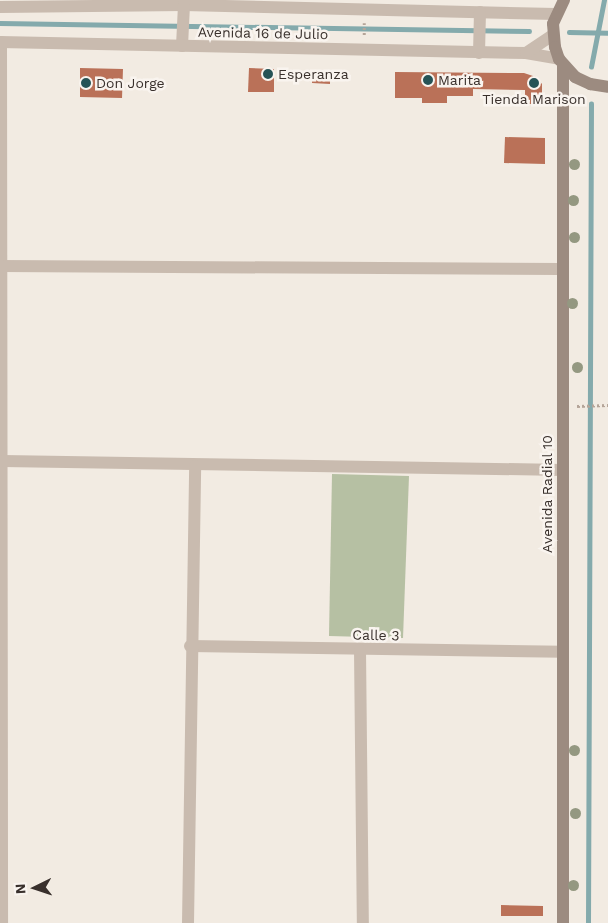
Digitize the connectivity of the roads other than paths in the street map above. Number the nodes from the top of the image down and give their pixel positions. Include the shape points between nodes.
1 (564, 0) edge
2 (184, 5) junction
3 (0, 7) edge
4 (556, 14) junction
5 (480, 17) junction
6 (553, 35) junction
7 (182, 40) junction
8 (1, 42) edge
9 (479, 46) junction
10 (526, 53) junction
11 (561, 62) junction
12 (608, 86) edge
13 (1, 225) edge
14 (1, 266) edge
15 (561, 269) junction
16 (3, 461) junction
17 (195, 466) junction
18 (563, 470) junction
19 (1, 591) edge
20 (190, 646) junction
21 (360, 650) junction
22 (562, 652) junction
23 (1, 757) edge
24 (2, 923) edge
25 (188, 923) edge
26 (364, 923) edge
27 (563, 923) edge

1 - 4 main road
2 - 3 street, Avenida 16 de Julio
2 - 5 street, Avenida 16 de Julio
2 - 7 street
4 - 5 street, Avenida 16 de Julio
4 - 6 main road
5 - 9 street
6 - 10 street
6 - 11 main road, Avenida Radial 10
7 - 8 street, Avenida 16 de Julio
7 - 9 street, Avenida 16 de Julio
8 - 13 street
9 - 10 street, Avenida 16 de Julio
10 - 11 street, Avenida 16 de Julio
11 - 12 main road via 590,84
11 - 15 main road, Avenida Radial 10
13 - 14 street
14 - 15 street
14 - 16 street
15 - 18 main road, Avenida Radial 10
16 - 17 street
16 - 19 street
17 - 18 street
17 - 20 street
18 - 22 main road, Avenida Radial 10
19 - 23 street
20 - 21 street, Calle 3
20 - 25 street
21 - 22 street, Calle 3
21 - 26 street
22 - 27 main road, Avenida Radial 10
23 - 24 street

